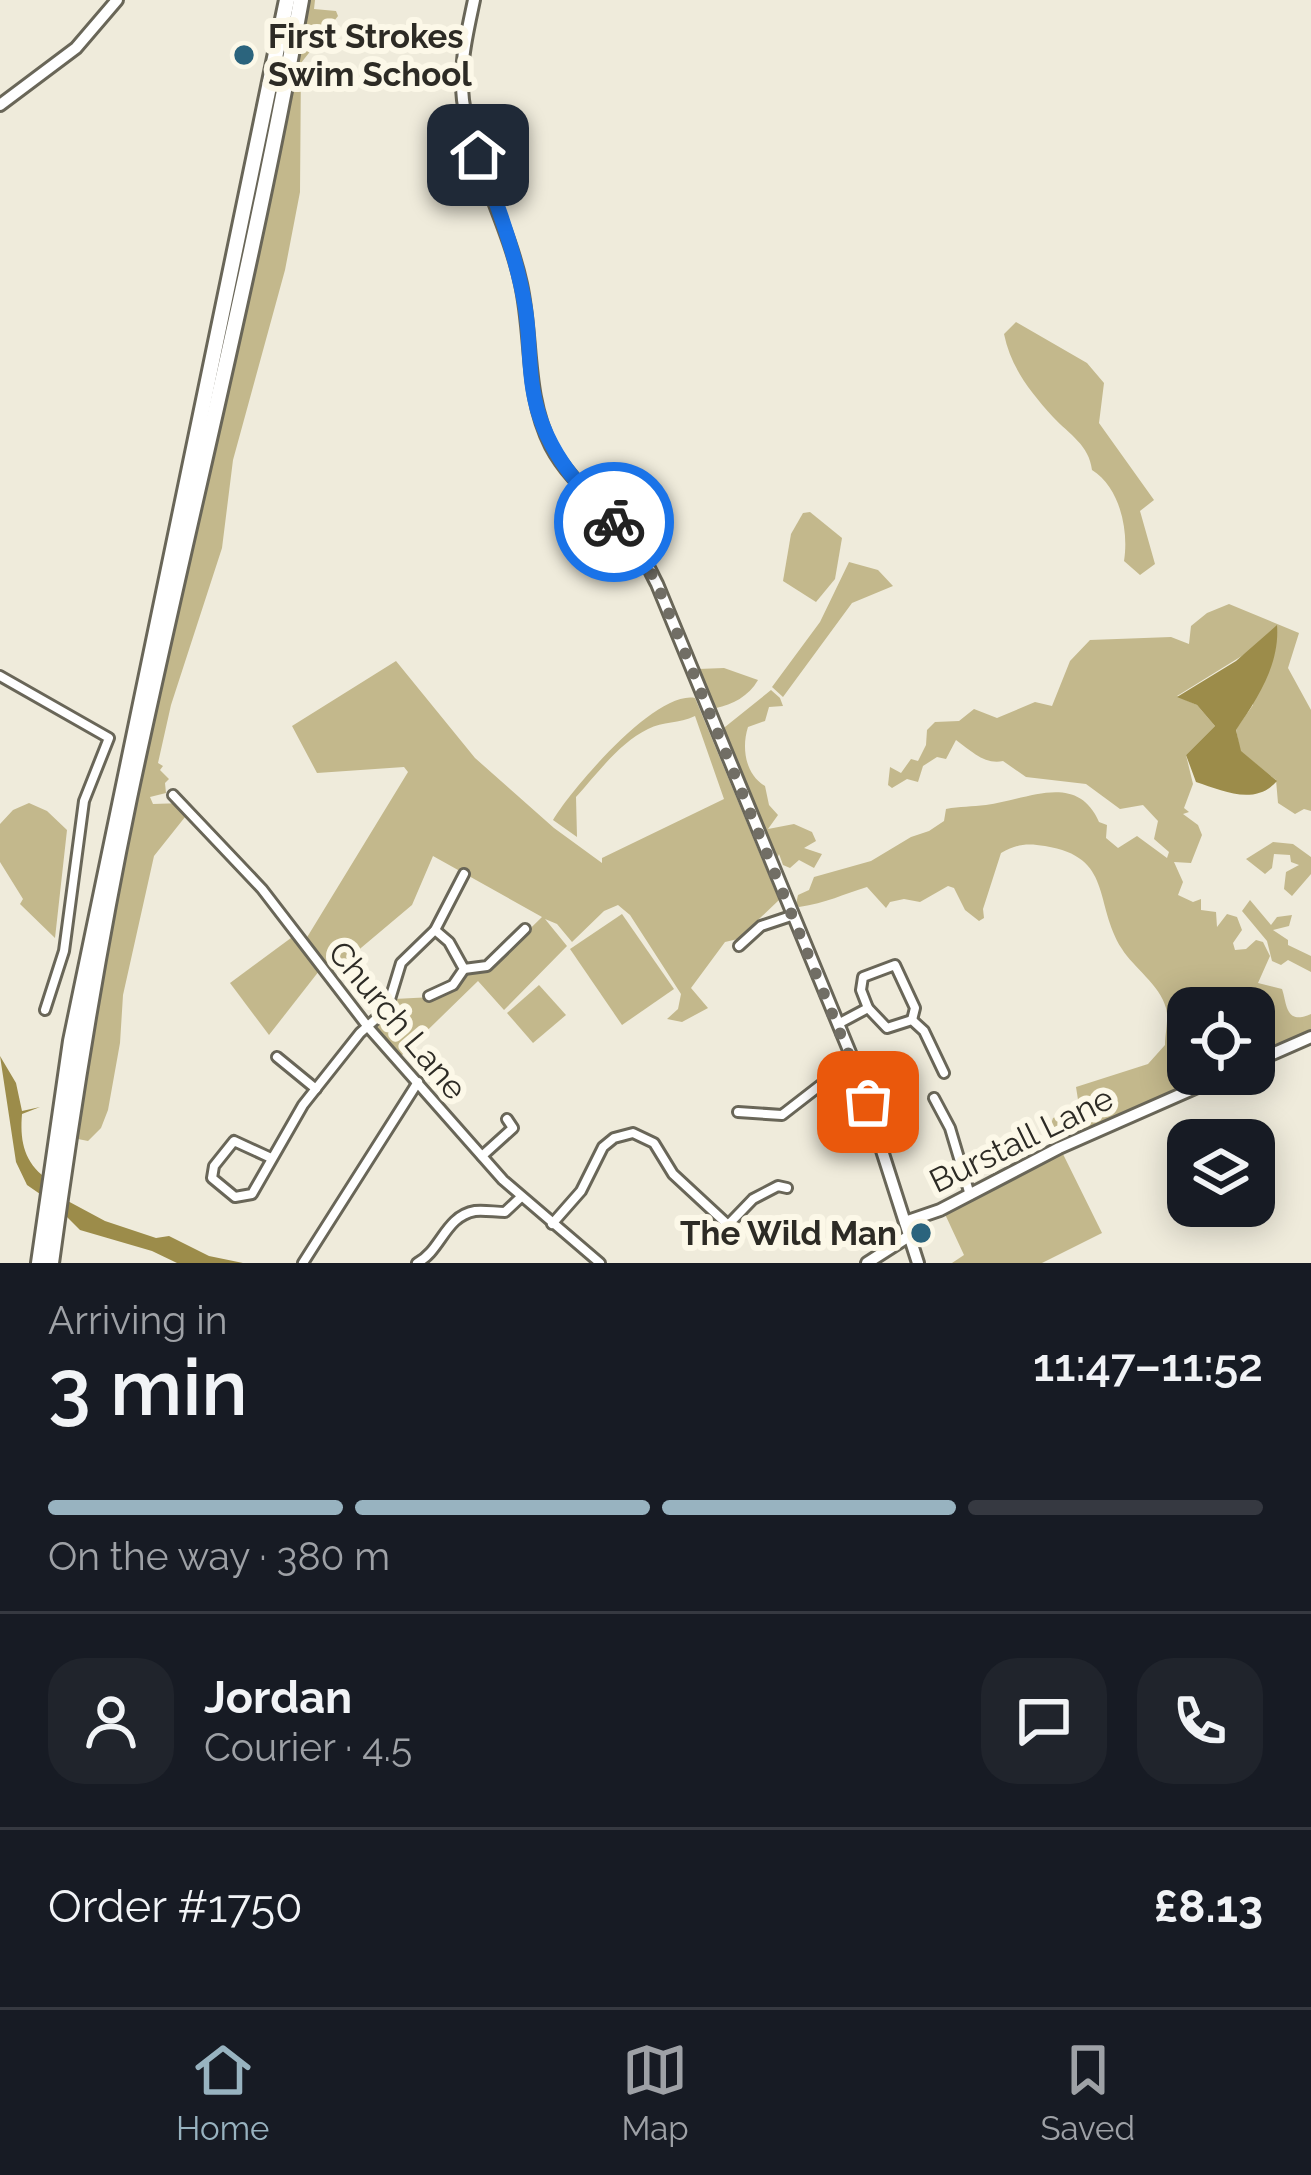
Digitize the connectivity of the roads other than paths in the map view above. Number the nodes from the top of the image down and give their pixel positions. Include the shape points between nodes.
1 (117, 0) edge
2 (287, 0) edge
3 (301, 0) edge
4 (475, 0) edge
5 (0, 105) edge
6 (0, 676) edge
7 (125, 793) junction
8 (172, 795) dead end
9 (464, 874) dead end
10 (794, 915) junction
11 (525, 929) dead end
12 (435, 930) junction
13 (739, 946) dead end
14 (464, 969) junction
15 (430, 996) dead end
16 (868, 1008) junction
17 (45, 1010) dead end
18 (912, 1020) junction
19 (838, 1024) junction
20 (368, 1027) junction
21 (1311, 1037) edge
22 (1275, 1053) edge
23 (277, 1057) dead end
24 (853, 1060) junction
25 (944, 1073) dead end
26 (418, 1082) junction
27 (316, 1089) junction
28 (1177, 1095) edge
29 (934, 1098) dead end
30 (738, 1112) dead end
31 (507, 1119) dead end
32 (482, 1156) junction
33 (272, 1158) junction
34 (787, 1188) dead end
35 (970, 1195) junction
36 (521, 1197) junction
37 (905, 1222) junction
38 (552, 1225) junction
39 (50, 1227) junction
40 (909, 1236) junction
41 (432, 1260) edge
42 (39, 1263) edge
43 (51, 1263) edge
44 (303, 1263) edge
45 (417, 1263) edge
46 (600, 1263) edge
47 (867, 1263) edge
48 (918, 1263) edge

1 - 5 main road via 76,48
2 - 7 highway
3 - 7 highway via 206,458
4 - 10 main road via 462,55 463,99 521,284 540,418 563,466 646,564
6 - 17 street via 109,738 84,801 64,951
7 - 39 highway
8 - 20 street, Church Lane via 262,889
9 - 12 street
10 - 13 street via 761,926
10 - 19 main road
11 - 14 street via 488,966
12 - 14 street
12 - 20 street via 401,963 391,1002
14 - 15 street
16 - 18 street via 887,1028
16 - 18 street via 863,977 891,964 915,1008
16 - 19 street
18 - 25 street
19 - 24 main road
20 - 26 street, Church Lane
20 - 27 street
21 - 22 main road
23 - 27 street
24 - 30 street via 782,1115
24 - 37 main road
26 - 32 street, Church Lane
26 - 44 street
27 - 33 street
28 - 35 main road, Burstall Lane
29 - 35 street
31 - 32 street via 513,1128
32 - 36 street, Church Lane
33 - 33 street via 247,1197 212,1178 234,1141
34 - 38 street via 757,1196 728,1225 673,1174 650,1139 628,1133 600,1151
35 - 37 main road, Burstall Lane
36 - 38 street, Church Lane
36 - 41 street via 505,1213 462,1216
37 - 40 main road
38 - 46 street, Church Lane
39 - 42 highway
39 - 43 highway
40 - 47 main road
40 - 48 main road
41 - 45 street

